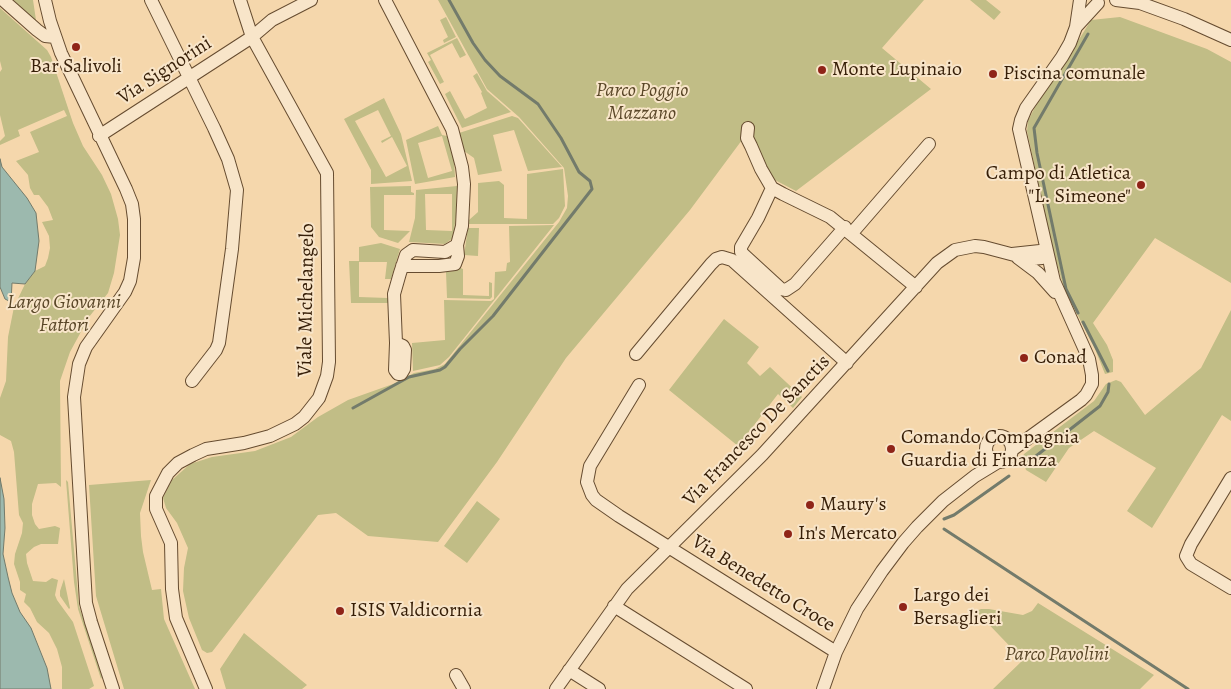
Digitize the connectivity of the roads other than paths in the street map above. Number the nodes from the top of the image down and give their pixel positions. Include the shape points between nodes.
1 (3, 0) edge
2 (45, 0) edge
3 (151, 0) edge
4 (240, 0) edge
5 (309, 0) edge
6 (384, 0) edge
7 (1082, 0) edge
8 (1116, 0) edge
9 (1104, 1) edge
10 (1138, 1) edge
11 (1076, 27) junction
12 (55, 37) junction
13 (252, 37) junction
14 (1231, 40) edge
15 (188, 78) junction
16 (748, 128) dead end
17 (100, 136) junction
18 (929, 144) dead end
19 (772, 188) junction
20 (1041, 227) junction
21 (848, 230) junction
22 (1012, 254) junction
23 (1046, 254) junction
24 (916, 287) junction
25 (1060, 297) junction
26 (396, 343) dead end
27 (636, 354) dead end
28 (847, 363) junction
29 (192, 381) dead end
30 (639, 385) dead end
31 (1035, 432) junction
32 (1005, 437) junction
33 (1012, 450) junction
34 (987, 453) junction
35 (998, 462) junction
36 (975, 476) junction
37 (1231, 478) edge
38 (670, 548) junction
39 (1231, 588) edge
40 (614, 606) junction
41 (836, 652) junction
42 (569, 670) junction
43 (456, 675) dead end
44 (113, 689) edge
45 (206, 689) edge
46 (464, 689) edge
47 (556, 689) edge
48 (599, 689) edge
49 (746, 689) edge
50 (823, 689) edge

1 - 12 street via 36,30 45,36
2 - 12 street
3 - 15 street
4 - 13 street, Viale Michelangelo
5 - 13 street, Via Signorini via 272,20
6 - 26 street via 444,112 457,145 464,184 457,245 444,252 413,250 406,255 394,294
7 - 9 street
7 - 11 street
8 - 10 street
9 - 11 street
10 - 14 street
11 - 20 street via 1062,57 1026,108 1020,124
12 - 17 street
13 - 15 street, Via Signorini
13 - 45 street, Viale Michelangelo via 327,173 329,362 319,398 295,424 270,436 206,449 193,455 168,473 156,496 156,508 171,543 176,618
15 - 17 street, Via Signorini
15 - 29 street via 225,151 237,190 219,343
16 - 19 street via 750,146
17 - 44 street via 132,204 135,235 130,281 86,347 79,364 74,397 86,604
18 - 21 street
19 - 21 street via 822,212
19 - 21 street via 741,252 781,289 786,290 795,284
20 - 22 street via 1031,244
20 - 23 street
21 - 24 street
22 - 23 street, Via Francesco De Sanctis via 1037,260
22 - 24 street, Via Francesco De Sanctis via 984,247 962,248 937,263
22 - 25 street, Via Francesco De Sanctis via 1038,273
23 - 25 street
24 - 28 street, Via Francesco De Sanctis
25 - 31 street via 1088,359 1092,384 1081,400
27 - 28 street via 711,264 722,257 732,260
28 - 38 street, Via Francesco De Sanctis
30 - 38 street, Via Benedetto Croce via 590,466 588,489 596,500
31 - 32 street
31 - 33 street
32 - 33 street via 1011,442
32 - 34 street via 995,436 989,440
33 - 35 street via 1007,459
34 - 35 street
34 - 36 street
35 - 36 street
36 - 41 street via 937,507 903,543 858,609
37 - 39 street via 1186,556 1191,564
38 - 40 street, Via Francesco De Sanctis
38 - 41 street, Via Benedetto Croce
40 - 42 street, Via Francesco De Sanctis
40 - 49 street
41 - 50 street
42 - 47 street, Via Francesco De Sanctis
42 - 48 street
43 - 46 street

